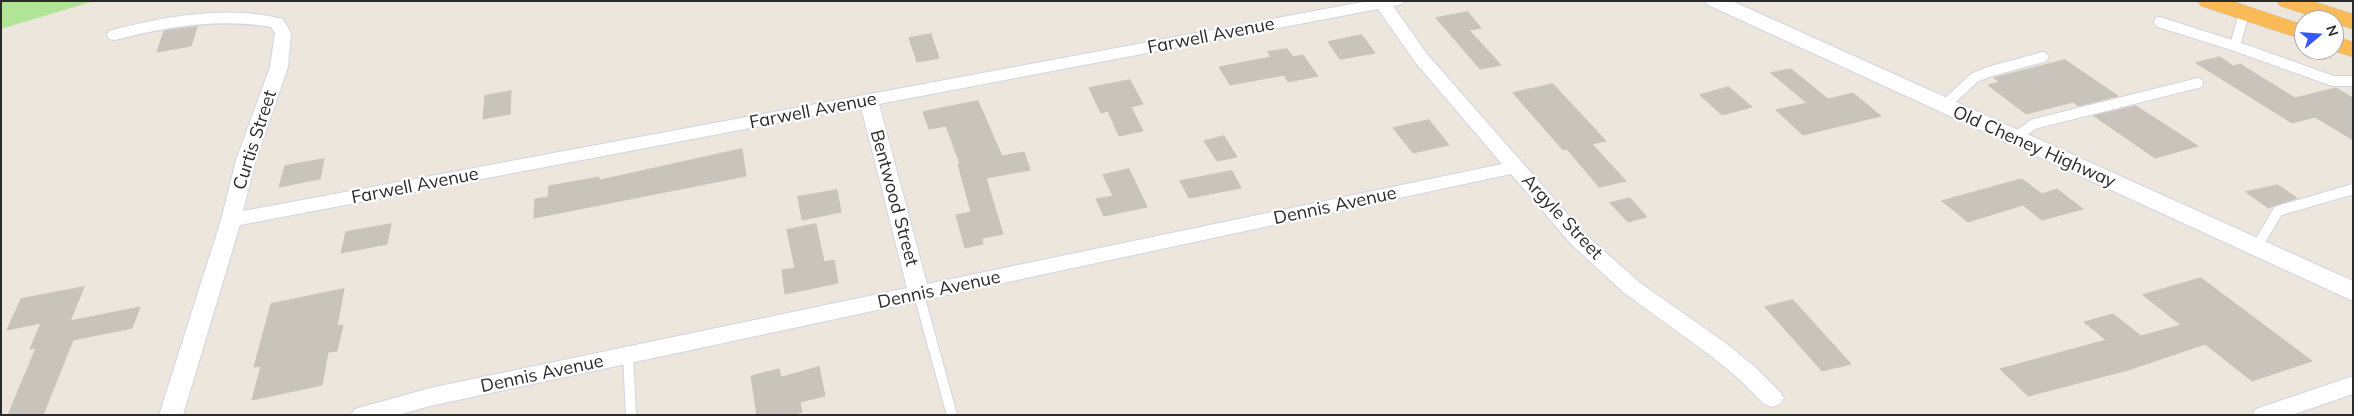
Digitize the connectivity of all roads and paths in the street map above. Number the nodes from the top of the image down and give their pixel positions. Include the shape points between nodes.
1 (1715, 1) edge
2 (2209, 1) edge
3 (2288, 1) edge
4 (1389, 2) edge
5 (2244, 13) junction
6 (2160, 22) dead end
7 (2353, 22) edge
8 (2294, 30) edge
9 (115, 35) dead end
10 (2235, 46) junction
11 (2043, 57) dead end
12 (2353, 81) edge
13 (2198, 82) dead end
14 (868, 101) junction
15 (1944, 106) junction
16 (2014, 138) junction
17 (1515, 167) junction
18 (2353, 189) edge
19 (231, 220) junction
20 (2256, 248) junction
21 (2353, 292) edge
22 (919, 295) junction
23 (628, 356) junction
24 (2353, 386) edge
25 (1772, 398) dead end
26 (171, 415) edge
27 (363, 415) edge
28 (631, 415) edge
29 (952, 415) edge
30 (2264, 415) edge

1 - 15 street, Old Cheney Highway
2 - 5 highway
3 - 7 highway
4 - 14 street, Farwell Avenue
4 - 17 street, Argyle Street via 1421,58
5 - 8 highway
5 - 10 lane
6 - 10 lane
9 - 19 street, Curtis Street via 144,26 210,17 254,18 277,23 283,33 280,66 246,160
10 - 12 lane via 2333,81
11 - 15 lane via 1974,78
13 - 16 lane via 2034,124
14 - 19 street, Farwell Avenue
14 - 22 street, Bentwood Street
15 - 16 street, Old Cheney Highway
16 - 20 street, Old Cheney Highway
17 - 22 street, Dennis Avenue
17 - 25 street, Argyle Street via 1578,239 1631,287 1719,350
18 - 20 lane via 2278,211
19 - 26 street, Curtis Street
20 - 21 street, Old Cheney Highway
22 - 23 street, Dennis Avenue
22 - 29 lane
23 - 27 street, Dennis Avenue via 430,397
23 - 28 lane
24 - 30 street

